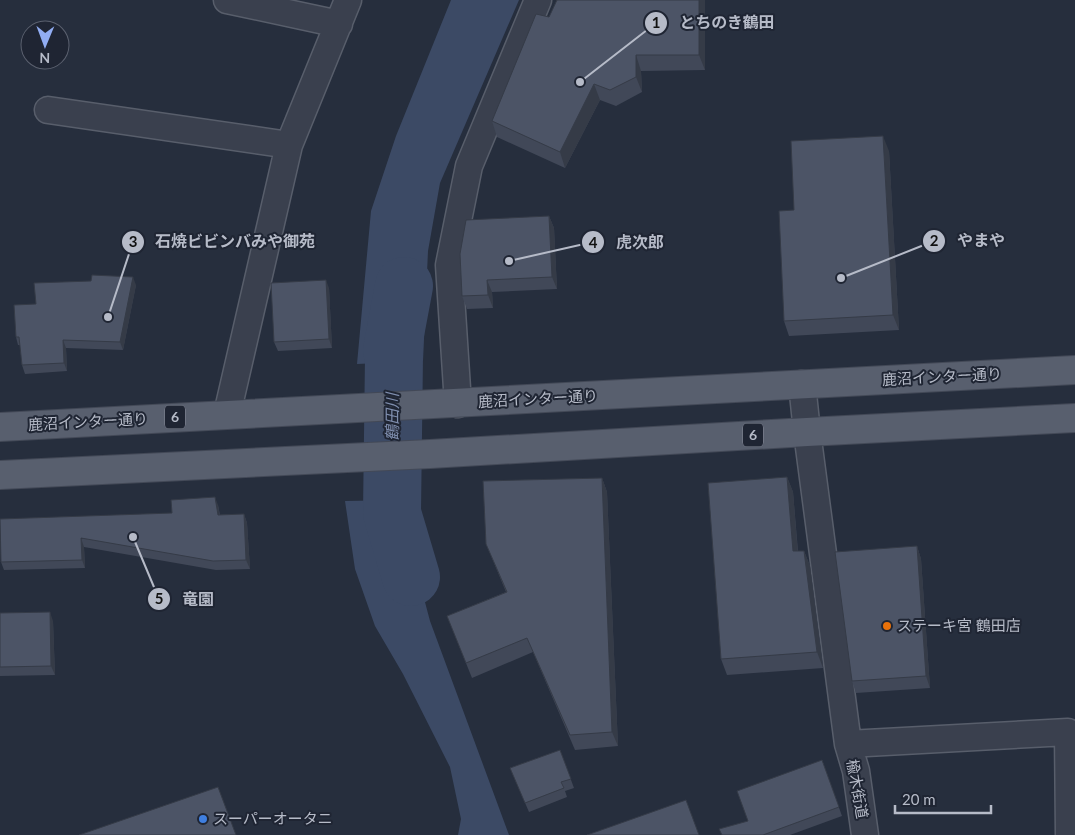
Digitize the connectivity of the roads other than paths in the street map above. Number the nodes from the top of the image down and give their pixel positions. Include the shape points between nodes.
1 (226, 0) edge
2 (348, 0) edge
3 (538, 0) edge
4 (339, 24) junction
5 (48, 110) dead end
6 (289, 145) junction
7 (1075, 370) edge
8 (802, 384) junction
9 (458, 404) junction
10 (227, 414) junction
11 (1075, 418) edge
12 (0, 427) edge
13 (807, 432) junction
14 (0, 475) edge
15 (848, 744) junction
16 (865, 835) edge
17 (1069, 835) edge

1 - 4 street
2 - 4 street
3 - 9 street via 469,166 449,265
4 - 6 street
5 - 6 street
6 - 10 street
7 - 8 main road, 鹿沼インター通り / 6
8 - 9 main road, 鹿沼インター通り / 6
8 - 13 street, 楡木街道
9 - 10 main road, 鹿沼インター通り / 6
10 - 12 main road, 鹿沼インター通り / 6
11 - 13 main road, 6
13 - 14 main road, 6
13 - 15 street, 楡木街道
15 - 16 street, 楡木街道 via 856,771
15 - 17 street via 1068,732

